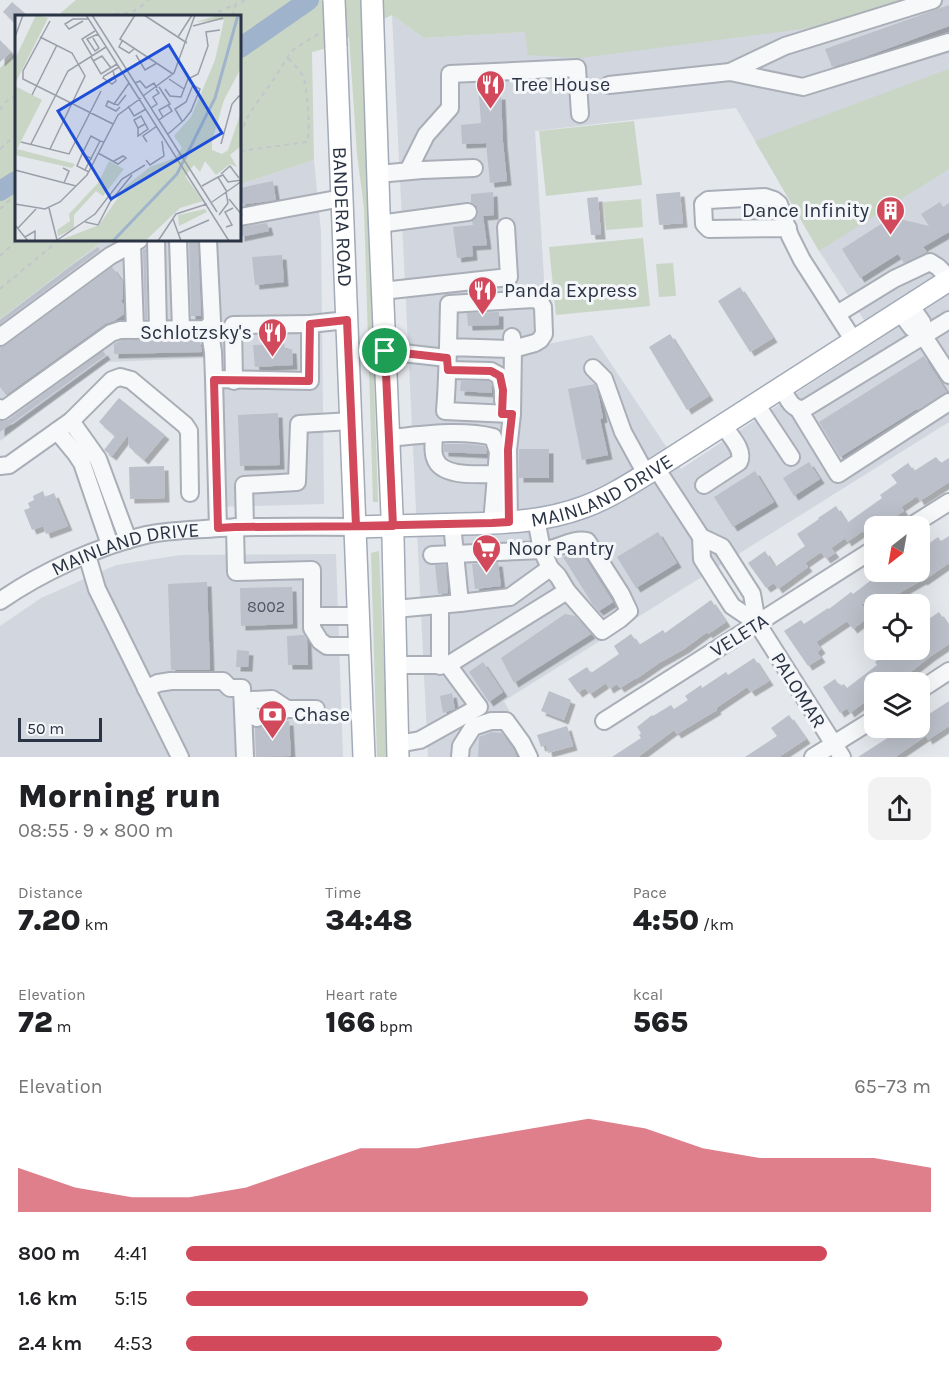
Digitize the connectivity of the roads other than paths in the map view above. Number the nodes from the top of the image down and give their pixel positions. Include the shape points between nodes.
1 (334, 0) edge
2 (372, 0) edge
3 (933, 0) edge
4 (949, 42) edge
5 (730, 72) junction
6 (609, 85) dead end
7 (580, 114) dead end
8 (474, 168) dead end
9 (408, 171) junction
10 (378, 174) junction
11 (342, 198) junction
12 (468, 212) dead end
13 (242, 217) edge
14 (380, 224) junction
15 (506, 227) dead end
16 (789, 232) junction
17 (135, 242) edge
18 (156, 242) edge
19 (178, 242) edge
20 (208, 242) edge
21 (949, 256) edge
22 (944, 274) edge
23 (382, 291) junction
24 (905, 308) junction
25 (837, 314) junction
26 (347, 320) junction
27 (949, 320) edge
28 (310, 324) junction
29 (209, 326) junction
30 (135, 330) junction
31 (158, 330) junction
32 (181, 330) junction
33 (921, 332) junction
34 (0, 337) edge
35 (854, 341) junction
36 (512, 343) junction
37 (385, 351) junction
38 (448, 358) junction
39 (593, 368) dead end
40 (949, 375) edge
41 (214, 380) junction
42 (234, 381) junction
43 (782, 388) junction
44 (949, 402) edge
45 (756, 404) junction
46 (0, 408) edge
47 (799, 410) junction
48 (507, 414) junction
49 (71, 421) junction
50 (352, 422) junction
51 (723, 425) junction
52 (57, 431) junction
53 (434, 434) junction
54 (389, 438) junction
55 (791, 457) dead end
56 (0, 466) edge
57 (651, 471) junction
58 (496, 474) junction
59 (704, 485) dead end
60 (190, 493) dead end
61 (949, 502) edge
62 (927, 516) edge
63 (536, 519) junction
64 (500, 522) junction
65 (452, 524) junction
66 (356, 526) junction
67 (393, 526) junction
68 (240, 527) junction
69 (218, 528) junction
70 (701, 537) junction
71 (128, 540) junction
72 (110, 545) junction
73 (542, 550) junction
74 (456, 553) junction
75 (87, 555) junction
76 (432, 555) dead end
77 (864, 555) edge
78 (550, 568) junction
79 (742, 579) junction
80 (567, 591) junction
81 (723, 592) junction
82 (0, 601) edge
83 (460, 603) junction
84 (440, 605) junction
85 (395, 609) junction
86 (312, 616) junction
87 (359, 616) junction
88 (758, 623) junction
89 (360, 646) junction
90 (396, 665) junction
91 (444, 665) junction
92 (949, 672) edge
93 (930, 684) edge
94 (146, 689) junction
95 (363, 707) junction
96 (287, 709) junction
97 (316, 709) dead end
98 (259, 711) junction
99 (604, 721) dead end
100 (864, 727) edge
101 (398, 750) edge
102 (838, 751) edge
103 (180, 757) edge
104 (245, 757) edge
105 (354, 757) edge
106 (364, 757) edge
107 (460, 757) edge
108 (529, 757) edge
109 (813, 757) edge

1 - 11 main road, BANDERA ROAD, bridge
2 - 10 main road, BANDERA ROAD
3 - 5 street via 785,46
4 - 5 street via 803,87
5 - 6 street
7 - 9 street via 577,68 450,74 450,108 426,135
8 - 9 street
9 - 10 street
10 - 14 main road, BANDERA ROAD
11 - 13 street
11 - 26 main road, BANDERA ROAD
12 - 14 street
14 - 23 main road, BANDERA ROAD
15 - 23 street via 509,277
16 - 16 street via 779,204 765,197 708,200 703,204 704,224 709,229
16 - 25 street
17 - 30 street
17 - 34 street
18 - 31 street
19 - 32 street
20 - 29 street via 212,321
21 - 22 street
22 - 24 main road, MAINLAND DRIVE
22 - 25 street via 930,262
23 - 37 main road, BANDERA ROAD
24 - 33 street via 912,328
24 - 35 main road, MAINLAND DRIVE
25 - 35 street
26 - 28 street
26 - 50 main road, BANDERA ROAD
27 - 33 street
28 - 42 street via 309,381
28 - 42 street via 233,325
29 - 32 street
29 - 41 street
30 - 31 street
30 - 46 street via 111,333 2,411
31 - 32 street
33 - 40 street
33 - 47 street
35 - 43 main road, MAINLAND DRIVE
36 - 38 street
36 - 38 street via 535,344 544,334 539,300 449,304
36 - 48 street
37 - 38 street
37 - 54 main road, BANDERA ROAD
38 - 48 street via 500,376
38 - 48 street via 446,411
39 - 57 street, PALOMAR via 604,379 623,432
41 - 42 street
41 - 69 street
43 - 45 main road, MAINLAND DRIVE
43 - 47 street
44 - 47 street via 838,474
45 - 51 main road, MAINLAND DRIVE
45 - 55 street
48 - 64 street via 508,450
49 - 52 street
49 - 60 street via 112,380 130,380 189,431
49 - 71 street via 98,459
50 - 66 main road, BANDERA ROAD
50 - 68 street via 299,424 297,482 244,485
51 - 57 main road, MAINLAND DRIVE
51 - 59 street via 741,452 741,459
52 - 56 street via 9,465
52 - 72 street via 82,463
53 - 54 street
53 - 58 street via 434,457 439,466 447,471
53 - 58 street via 493,437 498,452
54 - 67 main road, BANDERA ROAD
57 - 63 main road, MAINLAND DRIVE via 585,507
57 - 70 street, PALOMAR
58 - 64 street
61 - 62 street
63 - 64 main road, MAINLAND DRIVE
63 - 73 street
64 - 65 main road, MAINLAND DRIVE
65 - 67 main road, MAINLAND DRIVE
65 - 74 street
66 - 67 main road, MAINLAND DRIVE
66 - 68 street, MAINLAND DRIVE
66 - 87 main road, BANDERA ROAD
67 - 85 main road, BANDERA ROAD
68 - 69 street, MAINLAND DRIVE
68 - 86 street via 236,572 312,570
69 - 71 street, MAINLAND DRIVE
70 - 79 street, PALOMAR via 722,547
70 - 81 street, PALOMAR via 702,560
71 - 72 street, MAINLAND DRIVE
72 - 75 street, MAINLAND DRIVE
73 - 74 street
73 - 78 street
73 - 80 street via 587,541 629,611 602,631
74 - 76 street
74 - 83 street
75 - 82 street, MAINLAND DRIVE
75 - 94 street via 97,589
77 - 88 street, VELETA
78 - 80 street
78 - 83 street via 510,597
79 - 81 street
79 - 88 street, PALOMAR via 752,594
80 - 91 street
81 - 88 street, PALOMAR via 732,606
83 - 84 street
84 - 85 street
84 - 91 street
85 - 90 main road, BANDERA ROAD
86 - 87 street
86 - 89 street via 312,628 327,646
87 - 89 main road, BANDERA ROAD
88 - 99 street, VELETA
88 - 102 street, PALOMAR
89 - 95 main road, BANDERA ROAD
90 - 91 street
90 - 101 main road, BANDERA ROAD
91 - 101 street via 479,708
92 - 93 street
94 - 98 street via 171,681 223,681 230,688 243,688
94 - 103 street
95 - 105 street via 353,736
95 - 106 main road, BANDERA ROAD
96 - 97 street
96 - 98 street
96 - 98 street via 272,699 252,700
98 - 104 street
100 - 102 street
102 - 109 street
107 - 108 street via 461,746 473,727 506,721

